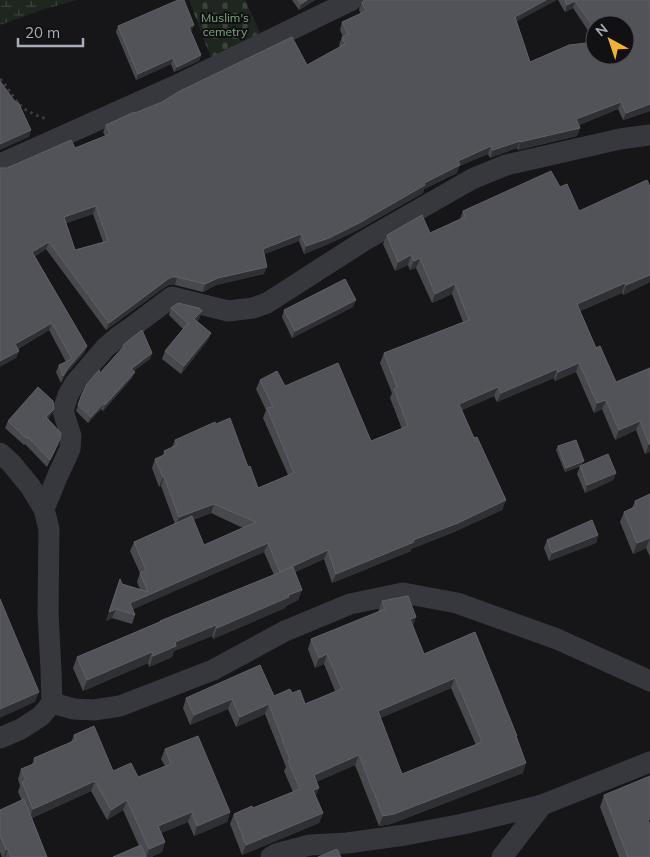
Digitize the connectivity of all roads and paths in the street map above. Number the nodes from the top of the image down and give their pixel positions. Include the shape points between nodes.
1 (352, 0) edge
2 (0, 79) edge
3 (78, 129) junction
4 (650, 135) edge
5 (0, 164) edge
6 (0, 453) edge
7 (44, 509) junction
8 (650, 681) edge
9 (52, 703) junction
10 (0, 738) edge
11 (650, 762) edge
12 (542, 805) junction
13 (271, 857) edge
14 (502, 857) edge

1 - 3 street via 180,84
2 - 3 path via 16,102 33,114
3 - 5 street
4 - 7 street via 506,165 472,179 362,242 267,303 253,308 228,312 172,297 105,348 71,389 63,411 71,436 70,449
6 - 7 street via 30,486
7 - 9 street via 49,529
8 - 9 street via 557,639 457,603 403,593 350,604 286,631 213,670 120,706 94,710
9 - 10 street via 41,716
11 - 12 street
12 - 13 street via 405,835 310,845
12 - 14 street

